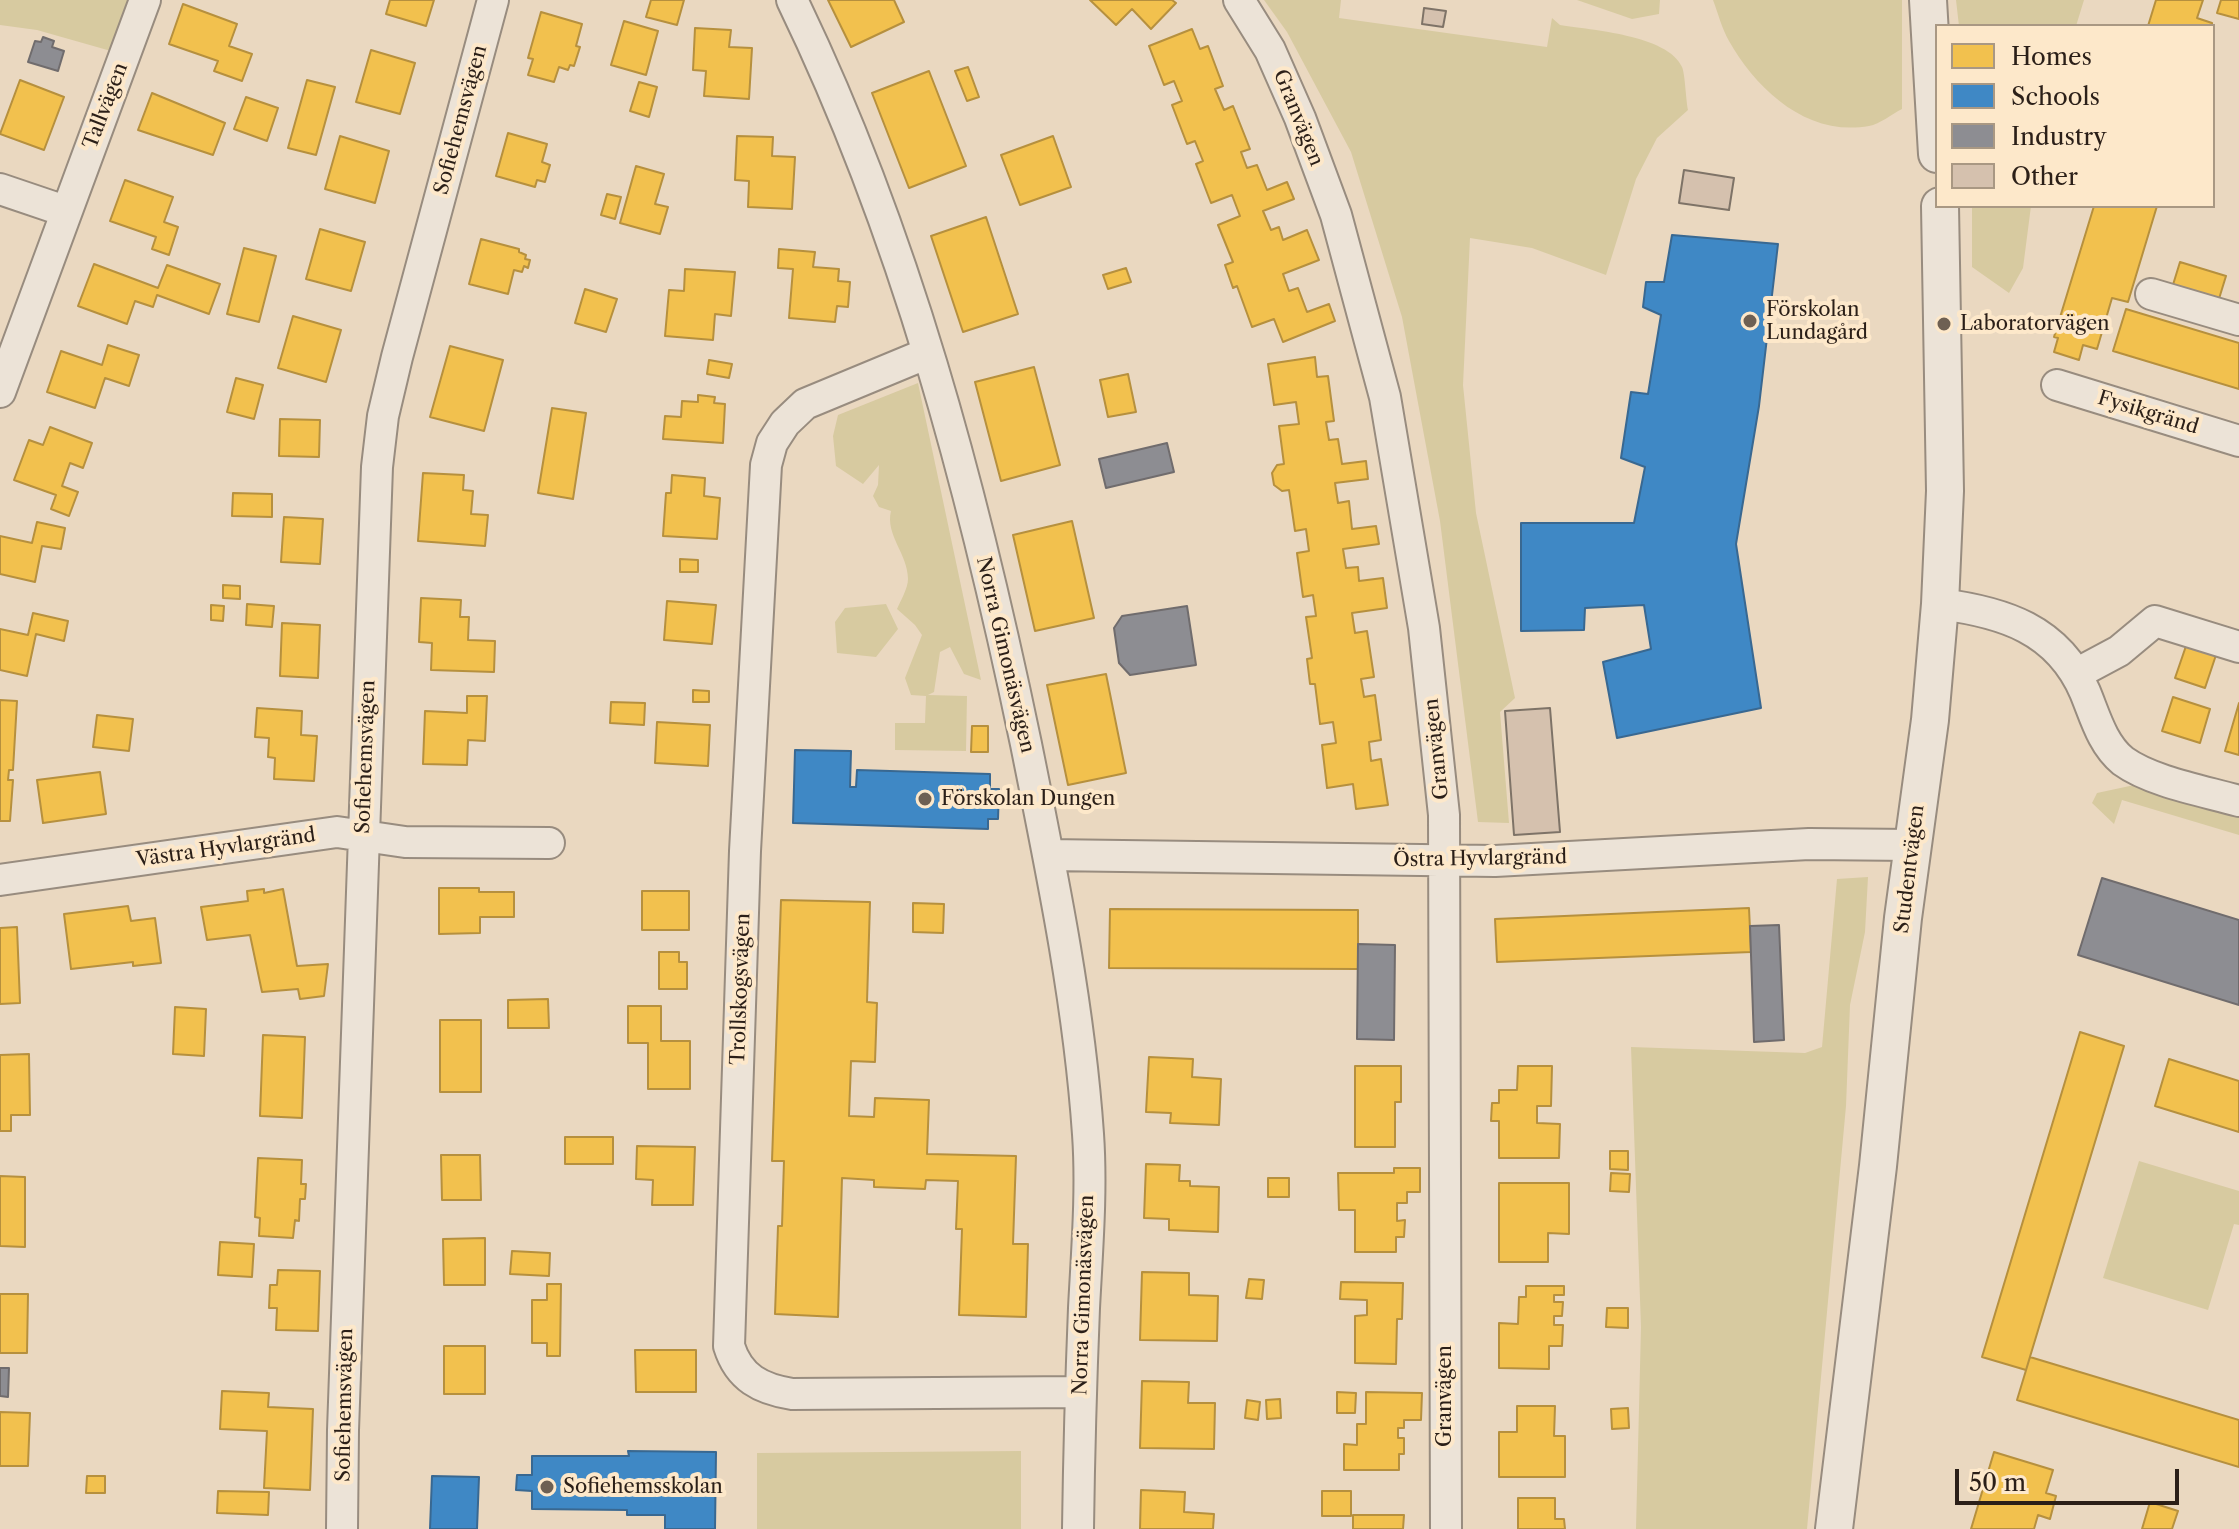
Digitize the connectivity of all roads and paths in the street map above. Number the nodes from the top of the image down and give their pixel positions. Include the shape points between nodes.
1 (145, 0) edge
2 (493, 0) edge
3 (792, 0) edge
4 (1239, 0) edge
5 (1928, 0) edge
6 (1935, 120) edge
7 (0, 189) edge
8 (1940, 208) edge
9 (65, 211) junction
10 (2151, 294) dead end
11 (2239, 320) edge
12 (928, 353) junction
13 (2057, 385) dead end
14 (0, 392) edge
15 (2239, 441) edge
16 (1940, 604) junction
17 (2239, 647) edge
18 (2076, 674) junction
19 (2239, 801) edge
20 (364, 834) junction
21 (549, 843) dead end
22 (1912, 845) junction
23 (1048, 855) junction
24 (1445, 862) junction
25 (0, 880) edge
26 (1080, 1392) junction
27 (342, 1529) edge
28 (1078, 1529) edge
29 (1446, 1529) edge
30 (1834, 1529) edge

1 - 9 street, Tallvägen
2 - 20 street, Sofiehemsvägen via 383,416 373,530
3 - 12 street, Norra Gimonäsvägen via 840,101
4 - 24 street, Granvägen via 1270,50 1331,202 1385,397 1424,628
5 - 6 street
7 - 9 street
8 - 16 street, Studentvägen via 1945,491
9 - 14 street, Tallvägen
10 - 11 street
12 - 23 street, Norra Gimonäsvägen via 1000,624
12 - 26 street, Trollskogsvägen via 805,404 772,443 766,465 745,851 729,1346 744,1375 772,1391 792,1394
13 - 15 street, Fysikgränd
16 - 18 street via 2009,617 2055,649
16 - 22 street, Studentvägen
17 - 18 street via 2155,621 2119,651
18 - 19 street via 2098,727 2121,759 2140,771
20 - 21 street, Västra Hyvlargränd via 405,842
20 - 25 street, Västra Hyvlargränd via 337,832
20 - 27 street, Sofiehemsvägen
22 - 24 street, Östra Hyvlargränd via 1809,844
22 - 30 street, Studentvägen
23 - 24 street, Östra Hyvlargränd
23 - 26 street, Norra Gimonäsvägen via 1088,1138
24 - 29 street, Granvägen
26 - 28 street, Norra Gimonäsvägen

